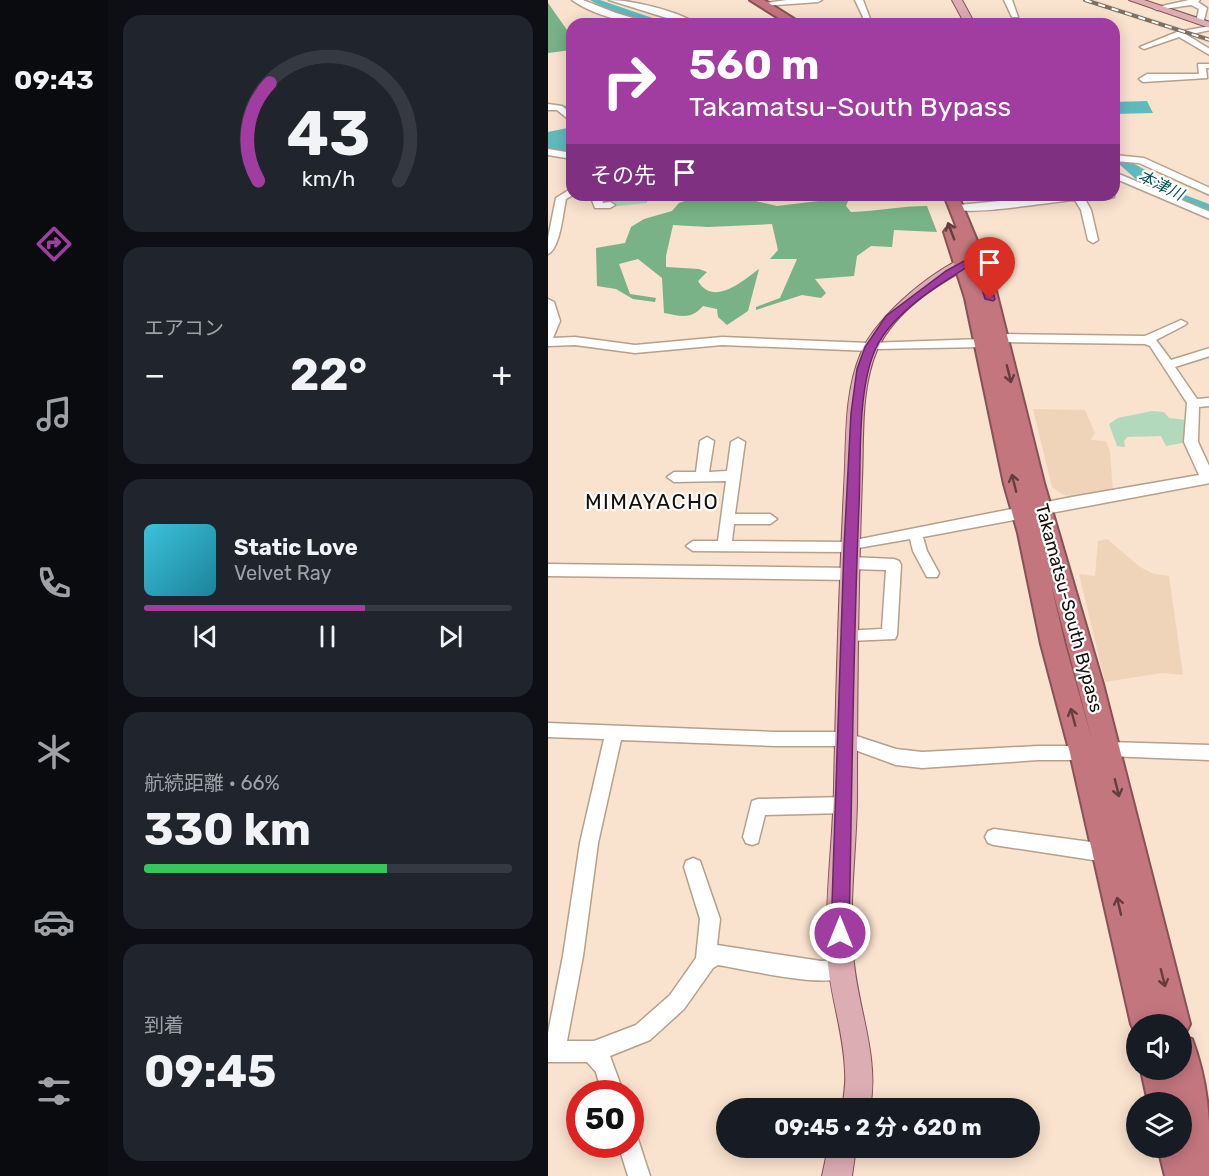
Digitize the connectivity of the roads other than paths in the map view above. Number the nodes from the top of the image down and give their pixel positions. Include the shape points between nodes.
1 (576, 0) edge
2 (613, 0) edge
3 (742, 0) edge
4 (818, 0) edge
5 (859, 0) edge
6 (957, 0) edge
7 (1008, 0) edge
8 (1134, 0) edge
9 (1194, 1) edge
10 (759, 2) edge
11 (1157, 8) junction
12 (1015, 15) dead end
13 (625, 18) edge
14 (677, 18) edge
15 (772, 18) edge
16 (786, 18) edge
17 (865, 18) edge
18 (967, 18) edge
19 (1207, 24) edge
20 (1180, 34) junction
21 (1144, 48) dead end
22 (1210, 53) edge
23 (1210, 66) edge
24 (1143, 79) dead end
25 (548, 107) edge
26 (566, 114) edge
27 (548, 152) edge
28 (566, 155) edge
29 (1120, 158) edge
30 (1120, 178) edge
31 (1210, 192) edge
32 (566, 195) edge
33 (597, 201) edge
34 (939, 201) edge
35 (954, 201) edge
36 (1032, 201) edge
37 (1081, 201) edge
38 (610, 205) dead end
39 (1210, 216) edge
40 (551, 235) edge
41 (1093, 240) dead end
42 (548, 251) edge
43 (970, 261) junction
44 (548, 302) edge
45 (1181, 323) dead end
46 (548, 339) edge
47 (992, 340) junction
48 (1147, 340) junction
49 (872, 346) junction
50 (1210, 352) edge
51 (1168, 365) junction
52 (1210, 402) edge
53 (1193, 403) junction
54 (707, 441) dead end
55 (738, 442) dead end
56 (734, 476) junction
57 (674, 477) dead end
58 (702, 477) junction
59 (1208, 478) edge
60 (1032, 511) junction
61 (728, 519) junction
62 (770, 519) dead end
63 (915, 532) junction
64 (692, 546) dead end
65 (724, 547) junction
66 (851, 557) junction
67 (548, 570) edge
68 (932, 573) dead end
69 (848, 635) junction
70 (548, 730) edge
71 (614, 732) junction
72 (844, 739) junction
73 (1095, 751) junction
74 (1210, 753) edge
75 (845, 805) junction
76 (752, 837) dead end
77 (994, 837) dead end
78 (1106, 853) junction
79 (693, 867) dead end
80 (706, 961) junction
81 (841, 970) junction
82 (1144, 1014) edge
83 (1172, 1014) edge
84 (551, 1051) edge
85 (593, 1052) junction
86 (609, 1080) edge
87 (1188, 1080) edge
88 (858, 1098) edge
89 (633, 1158) edge
90 (840, 1158) edge
91 (1178, 1158) edge
92 (1210, 1166) edge
93 (639, 1176) edge
94 (837, 1176) edge
95 (1182, 1176) edge

1 - 13 street
2 - 14 street
3 - 15 highway
4 - 10 street
5 - 17 street
6 - 18 main road
7 - 12 street
8 - 11 main road
9 - 11 street
9 - 19 street via 1203,8
10 - 16 highway
11 - 19 main road
19 - 20 street
20 - 21 street
20 - 22 street
23 - 24 street via 1201,66 1204,76
25 - 26 street via 559,108
27 - 28 street
29 - 31 street via 1148,162
30 - 39 street
32 - 40 street via 561,198
33 - 38 street via 599,206
43 -> 34 highway, Takamatsu-South Bypass
35 - 36 street via 985,207
35 - 43 highway, Takamatsu-South Bypass
37 - 41 street
40 - 42 street
43 - 47 highway, Takamatsu-South Bypass
43 - 49 main road via 890,319
44 - 46 street via 554,321
45 - 48 street
46 - 49 street via 635,349 722,341
47 - 48 street
47 - 49 street
47 - 60 highway, Takamatsu-South Bypass
48 - 51 street
49 - 66 main road via 863,369 857,413
50 - 51 street
51 - 53 street
52 - 53 street
53 - 59 street via 1191,442
54 - 58 street
55 - 56 street
56 - 58 street
56 - 61 street
57 - 58 street
59 - 60 street
60 - 63 street
60 - 73 highway, Takamatsu-South Bypass
61 - 62 street
61 - 65 street
63 - 66 street
63 - 68 street
64 - 65 street
65 - 66 street
66 - 67 street
66 - 69 main road
66 - 69 street via 894,565 889,635
69 - 72 main road
70 - 71 street
71 - 72 street
71 - 84 street via 589,843 573,956
72 - 73 street via 896,757 922,760
72 - 75 main road
73 - 74 street
73 - 78 highway, Takamatsu-South Bypass
73 -> 83 highway, Takamatsu-South Bypass
75 - 76 street via 758,807
75 - 81 main road via 839,915
77 - 78 street
82 -> 78 highway, Takamatsu-South Bypass
79 - 80 street via 710,919
80 - 81 street via 716,955 821,971
80 - 85 street via 677,1002 643,1033
81 - 88 main road via 861,1078
84 - 85 street
85 - 86 street via 605,1066
87 - 92 highway
89 - 93 street
90 - 94 main road
91 - 95 highway

